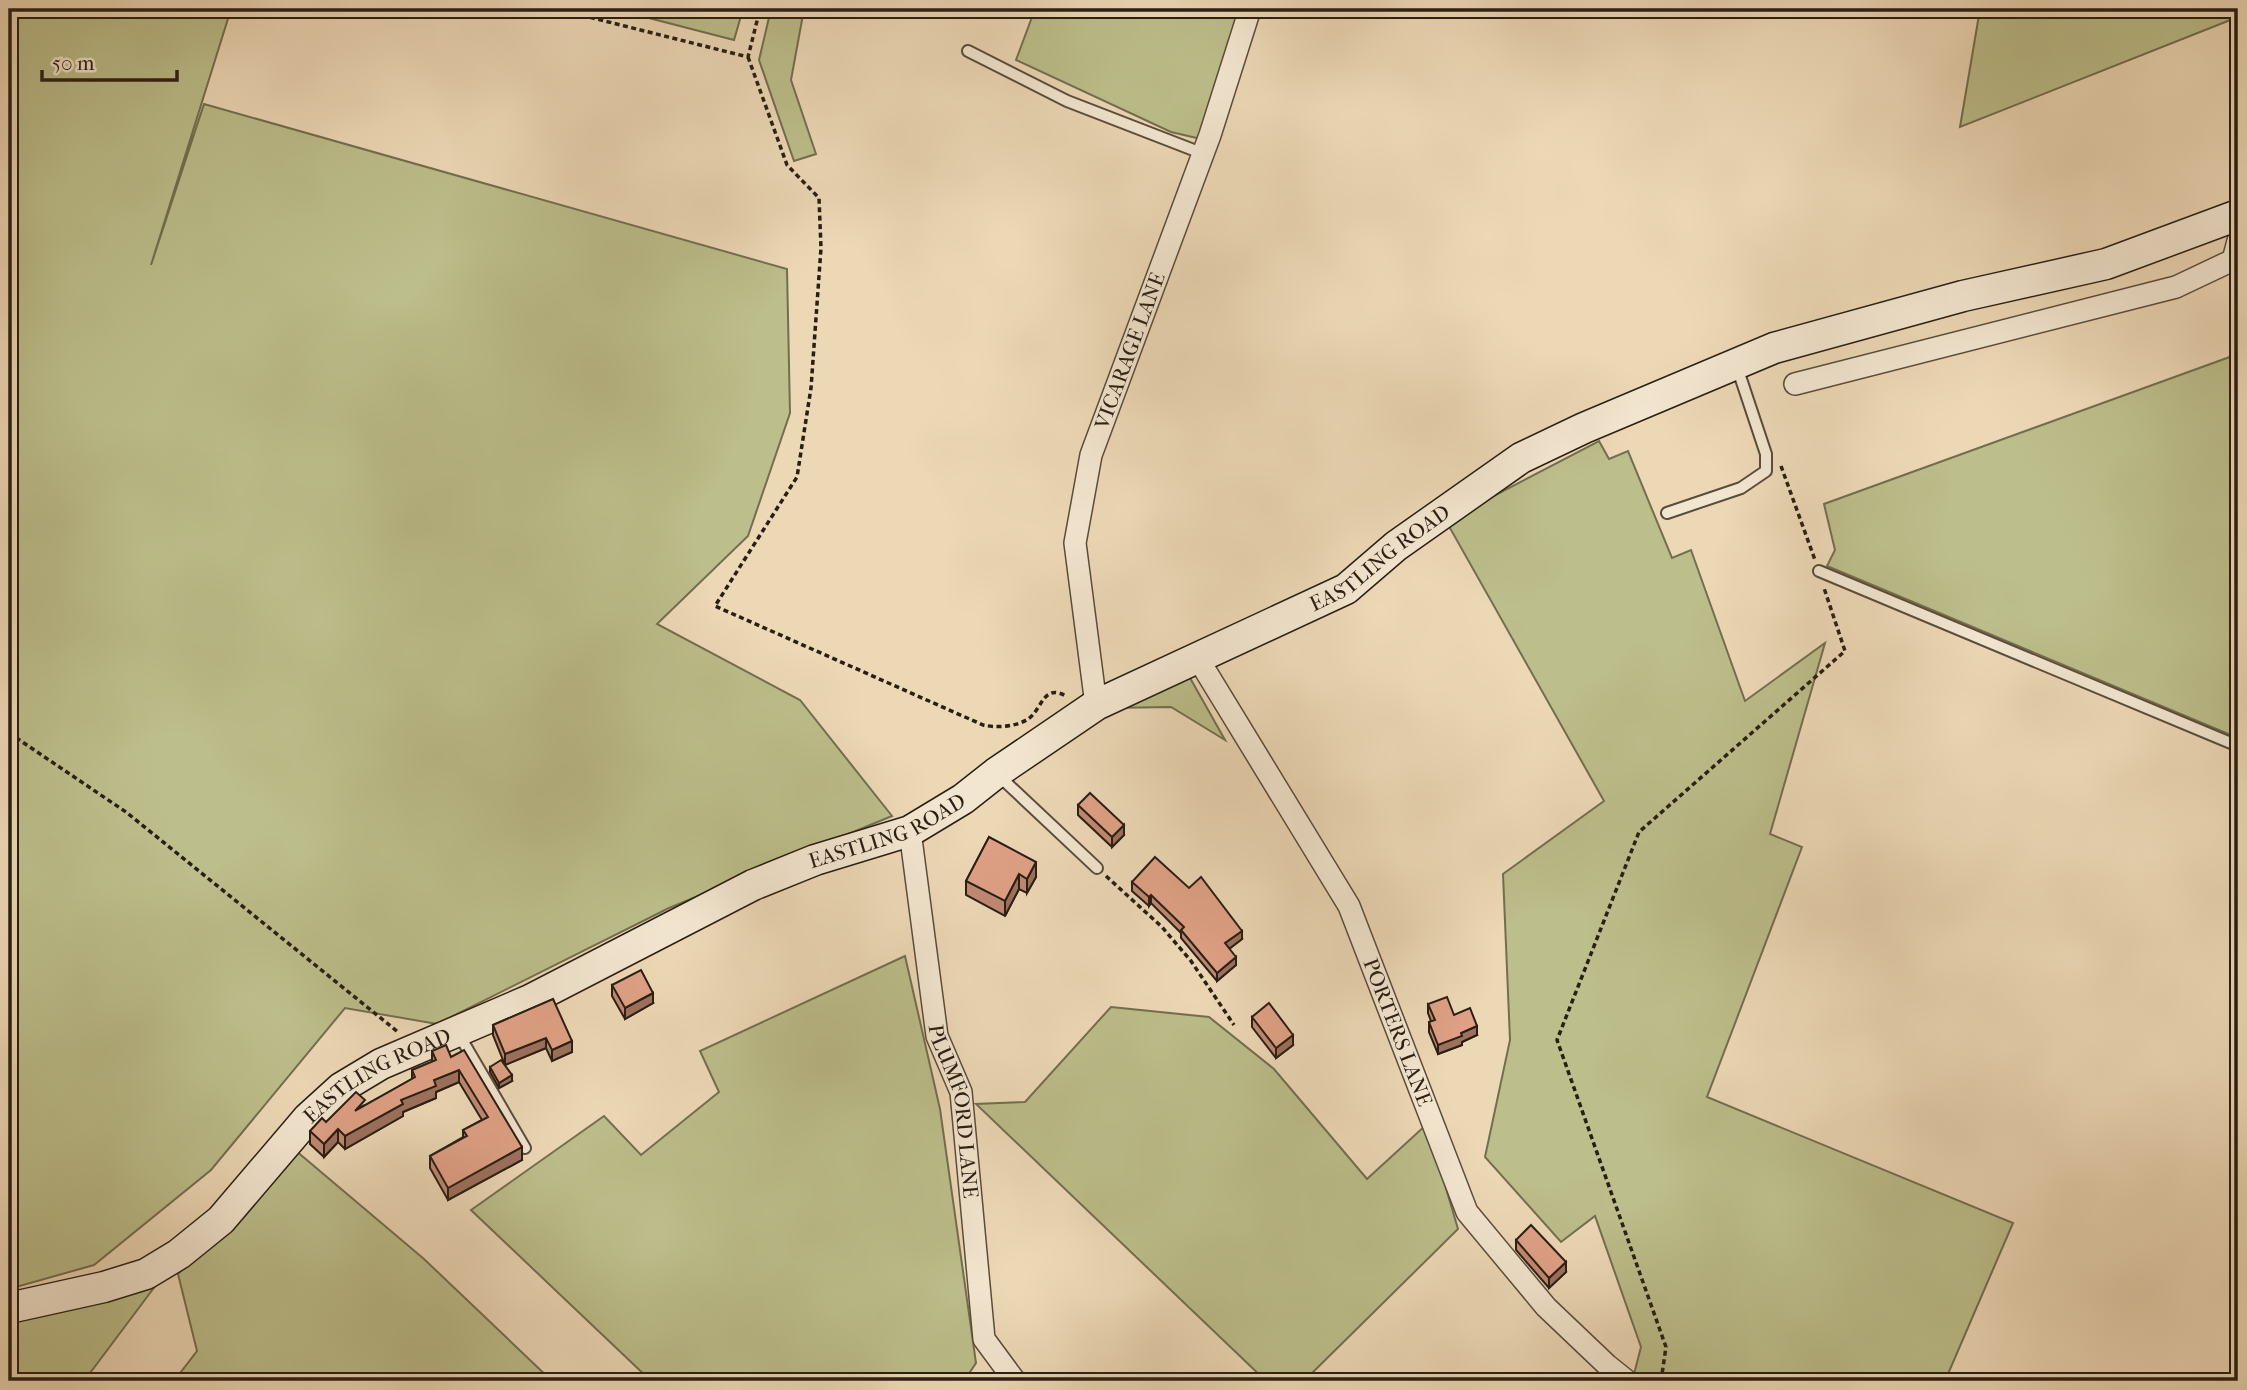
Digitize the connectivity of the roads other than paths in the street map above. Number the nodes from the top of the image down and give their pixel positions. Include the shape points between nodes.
1 (1250, 9) edge
2 (968, 51) dead end
3 (1204, 154) junction
4 (2237, 228) edge
5 (1736, 365) junction
6 (1795, 384) dead end
7 (1667, 513) dead end
8 (1819, 572) road end
9 (1197, 657) junction
10 (1089, 709) junction
11 (2238, 746) edge
12 (996, 773) junction
13 (910, 831) junction
14 (1097, 868) road end
15 (926, 923) dead end
16 (457, 1030) junction
17 (525, 1148) edge
18 (9, 1308) edge
19 (1015, 1381) edge
20 (1627, 1381) edge

1 - 3 street, VICARAGE LANE
2 - 3 lane via 1067,101
3 - 10 street, VICARAGE LANE via 1091,455 1075,543
4 - 5 street, EASTLING ROAD via 1963,296 1774,348
4 - 6 street via 2233,260 2176,287
5 - 7 lane via 1766,454 1766,471 1741,488
5 - 9 street, EASTLING ROAD via 1521,458 1396,546 1346,589
8 - 11 lane
9 - 10 street, EASTLING ROAD
9 - 20 street, PORTERS LANE via 1349,906 1466,1212 1546,1307
10 - 12 street, EASTLING ROAD
12 - 13 street, EASTLING ROAD
12 - 14 lane
13 - 15 street via 922,869
13 - 16 street, EASTLING ROAD via 753,885 530,1000
13 - 19 street, PLUMFORD LANE via 937,1036 961,1092 984,1339
16 - 17 lane
16 - 18 street, EASTLING ROAD via 381,1064 341,1088 308,1118 221,1220 179,1254 146,1274

